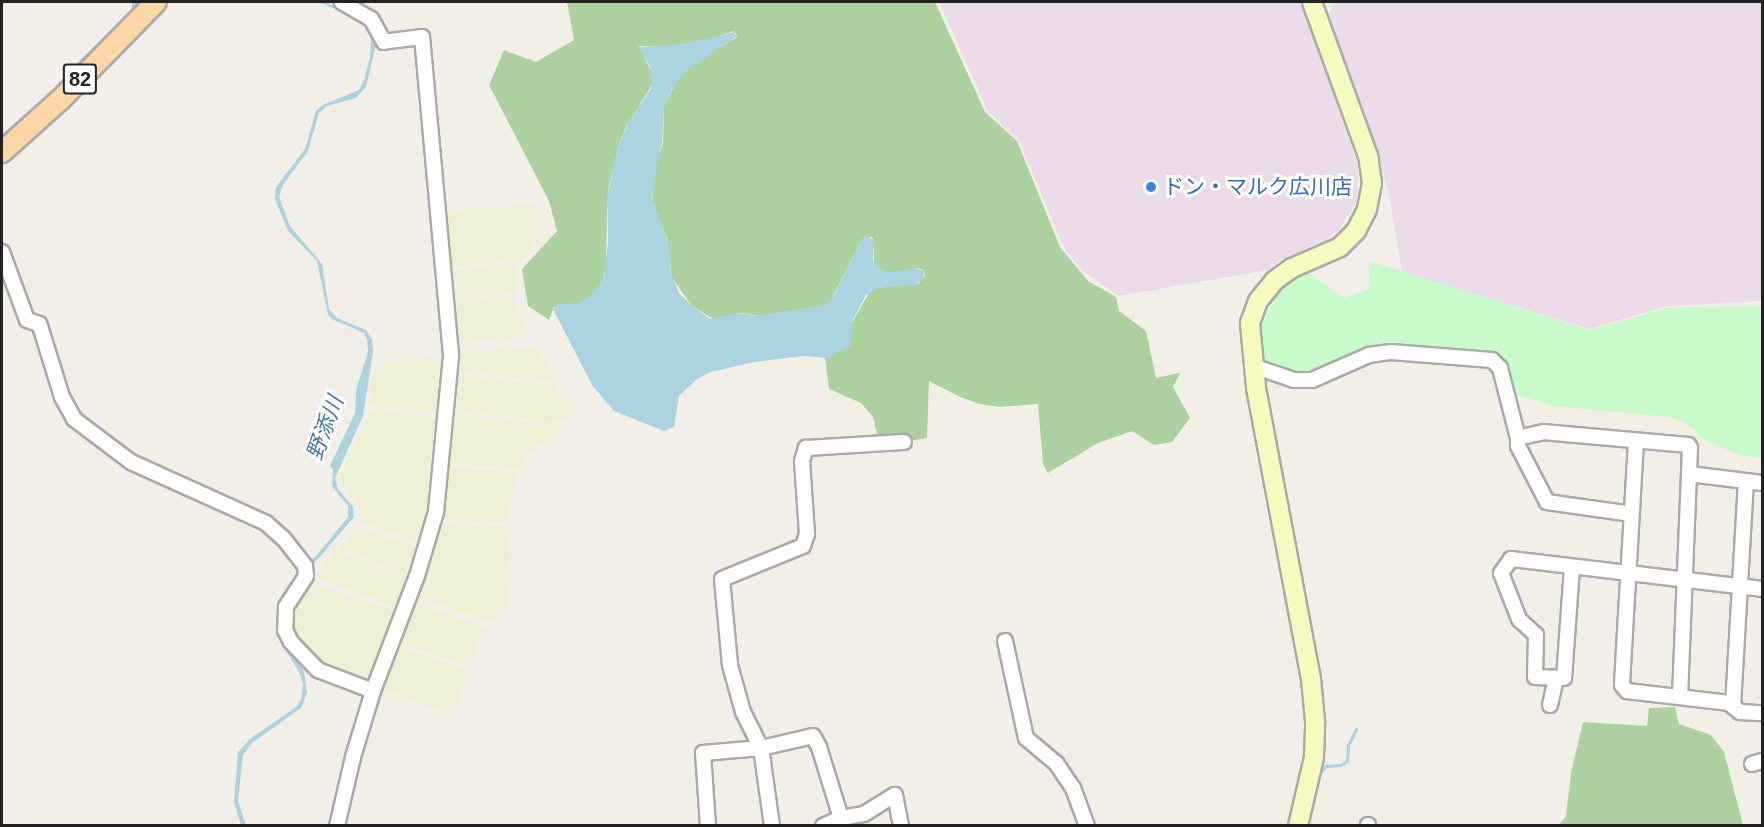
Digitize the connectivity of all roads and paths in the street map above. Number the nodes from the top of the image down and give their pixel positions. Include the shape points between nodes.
1 (156, 2) edge
2 (342, 2) edge
3 (1312, 2) edge
4 (2, 152) edge
5 (2, 252) edge
6 (1253, 366) junction
7 (1518, 438) junction
8 (1635, 441) junction
9 (904, 442) dead end
10 (1689, 474) junction
11 (1746, 481) junction
12 (1762, 483) edge
13 (1632, 514) junction
14 (1572, 567) junction
15 (1628, 574) junction
16 (1685, 581) junction
17 (1741, 587) junction
18 (1762, 589) edge
19 (1005, 641) dead end
20 (1556, 679) junction
21 (373, 691) junction
22 (1680, 696) junction
23 (1551, 705) dead end
24 (1733, 706) junction
25 (1762, 713) edge
26 (761, 748) junction
27 (841, 818) junction
28 (864, 820) edge
29 (337, 825) edge
30 (708, 825) edge
31 (772, 825) edge
32 (823, 825) edge
33 (901, 825) edge
34 (1087, 825) edge
35 (1298, 825) edge

1 - 4 main road, 82 via 60,100
2 - 21 street via 371,19 384,42 422,38 451,355 436,512 417,576
3 - 6 street via 1368,156 1370,192 1356,231 1340,247 1292,268 1274,280 1258,301 1250,323
5 - 21 street via 27,320 39,324 62,397 74,419 131,462 266,523 284,539 305,566 306,576 286,607 285,630 291,642 318,670
6 - 7 street via 1294,380 1312,380 1370,355 1391,352 1492,360 1500,368
6 - 35 street via 1311,678 1314,757
7 - 8 street via 1543,432
7 - 13 street via 1518,446 1547,502
8 - 10 street via 1688,445
8 - 13 street
9 - 26 street via 806,448 802,460 807,534 803,546 722,579 730,665 743,712
10 - 11 street
10 - 16 street
11 - 12 street
11 - 17 street
13 - 15 street
14 - 15 street
14 - 20 street via 1564,678
14 - 20 street via 1511,560 1501,573 1519,619 1536,635 1535,677
15 - 16 street
15 - 22 street via 1622,685 1627,692
16 - 17 street
16 - 22 street
17 - 18 street
17 - 24 street
19 - 34 street via 1026,738 1056,763 1073,788
20 - 23 street
21 - 29 street
22 - 24 street
24 - 25 street via 1740,712
26 - 27 street via 813,736
26 - 30 street via 703,753
26 - 31 street
27 - 28 street
27 - 32 street
28 - 33 street via 895,795

